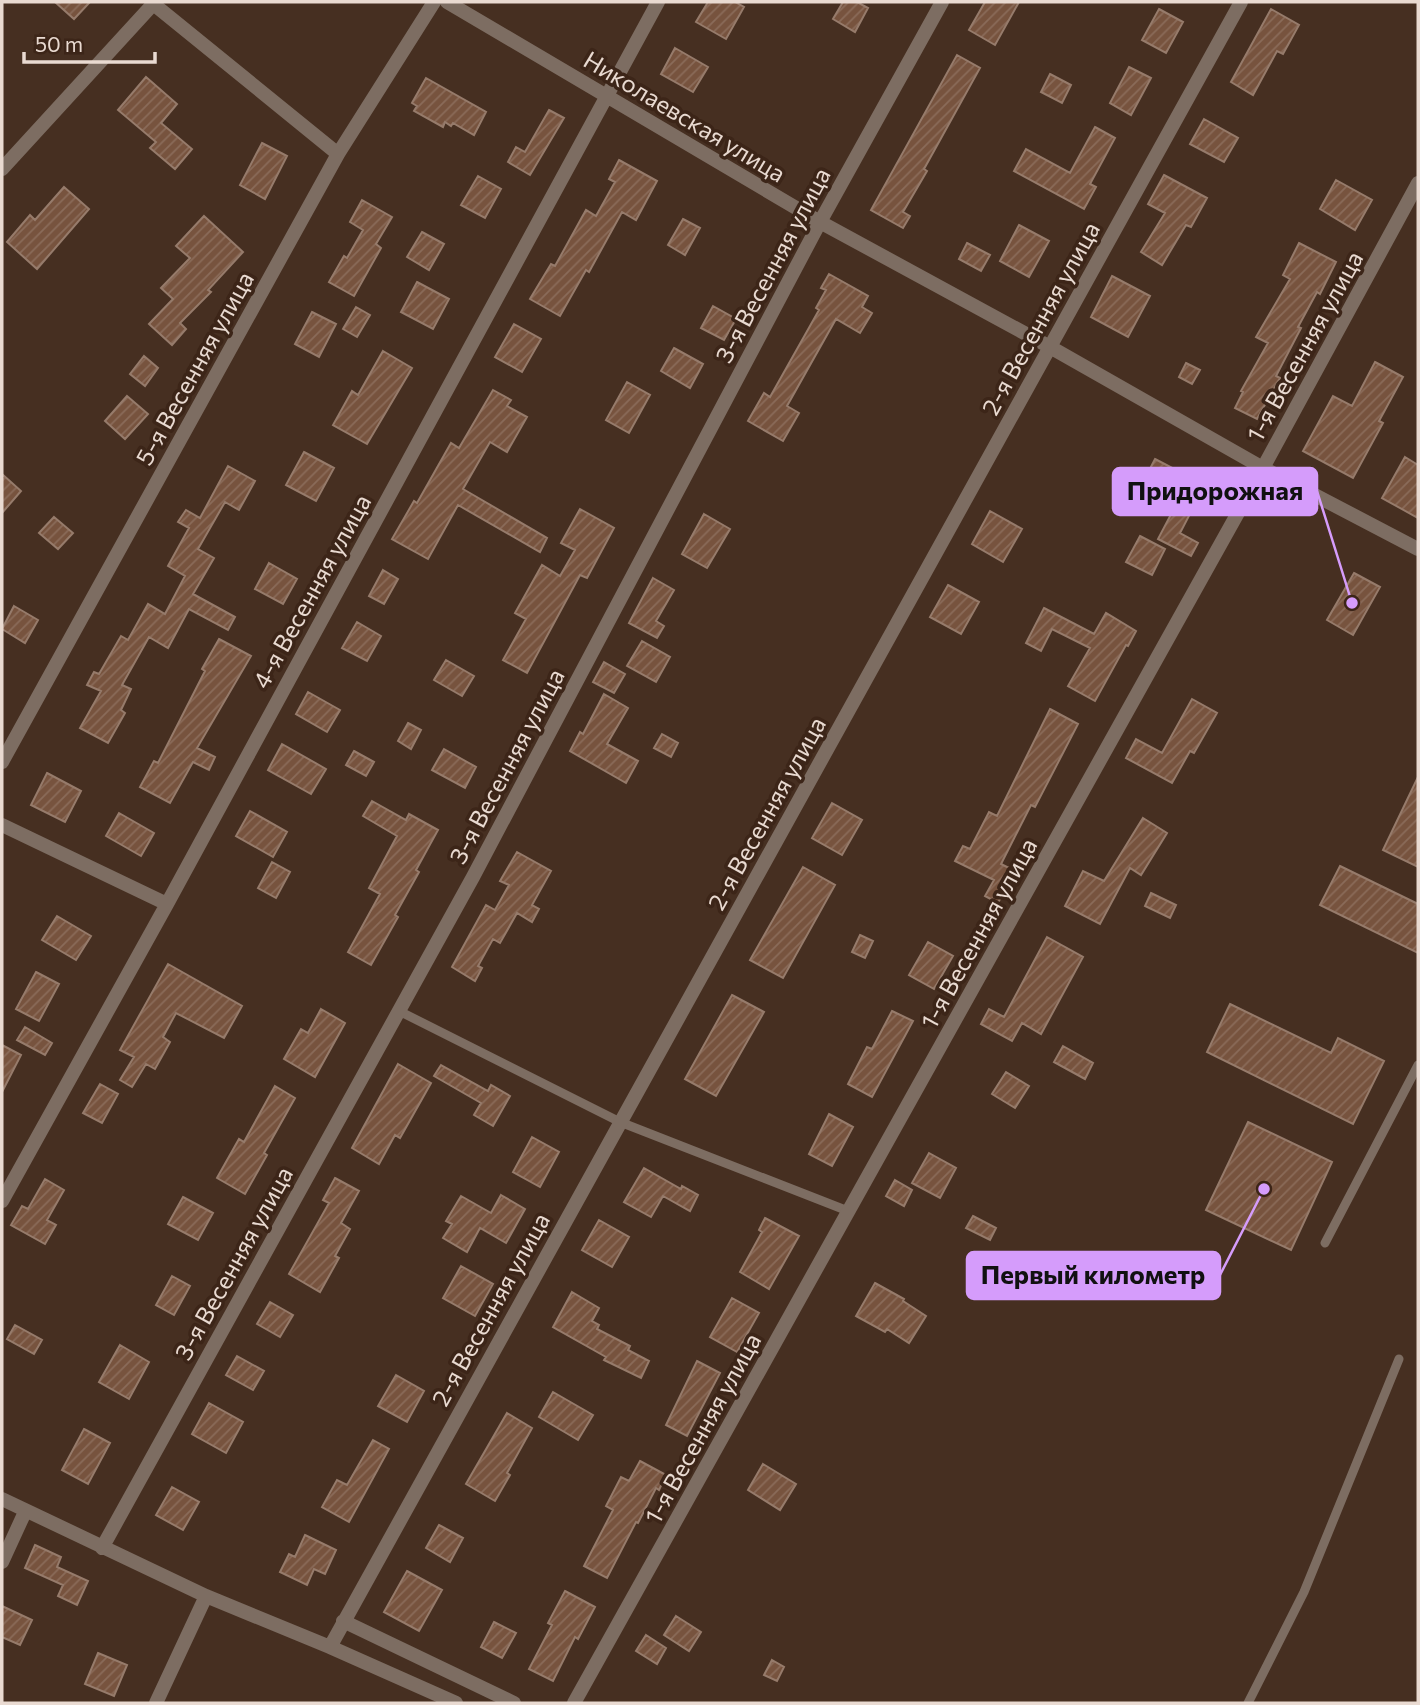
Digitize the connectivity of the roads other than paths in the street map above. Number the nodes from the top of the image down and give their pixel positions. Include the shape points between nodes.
1 (434, 2) edge
2 (447, 2) edge
3 (658, 2) edge
4 (942, 2) edge
5 (1241, 2) edge
6 (153, 3) edge
7 (606, 96) junction
8 (338, 154) junction
9 (2, 169) edge
10 (1418, 183) edge
11 (820, 222) junction
12 (1050, 347) junction
13 (1263, 468) junction
14 (1418, 549) edge
15 (2, 762) edge
16 (2, 825) edge
17 (167, 904) junction
18 (399, 1011) junction
19 (1418, 1065) edge
20 (620, 1122) junction
21 (2, 1200) edge
22 (848, 1212) junction
23 (1325, 1243) dead end
24 (1399, 1359) dead end
25 (2, 1499) edge
26 (25, 1512) junction
27 (102, 1548) junction
28 (2, 1562) edge
29 (206, 1596) junction
30 (343, 1621) junction
31 (330, 1647) junction
32 (428, 1698) edge
33 (156, 1703) edge
34 (456, 1703) edge
35 (514, 1703) edge
36 (574, 1703) edge
37 (1248, 1703) edge

1 - 8 street, 5-я Весенняя улица
2 - 7 street, Николаевская улица
3 - 7 street, 4-я Весенняя улица
4 - 11 street, 3-я Весенняя улица
5 - 12 street, 2-я Весенняя улица
6 - 8 street
6 - 9 street
7 - 11 street, Николаевская улица
7 - 17 street, 4-я Весенняя улица
8 - 15 street, 5-я Весенняя улица
10 - 13 street, 1-я Весенняя улица
11 - 12 street, Николаевская улица
11 - 18 street, 3-я Весенняя улица
12 - 13 street, Николаевская улица
12 - 20 street, 2-я Весенняя улица
13 - 14 street, Николаевская улица
13 - 22 street, 1-я Весенняя улица
16 - 17 street
17 - 21 street, 4-я Весенняя улица
18 - 20 lane
18 - 27 street, 3-я Весенняя улица
19 - 23 lane
20 - 22 lane
20 - 30 street, 2-я Весенняя улица
22 - 36 street, 1-я Весенняя улица
24 - 37 lane via 1304,1592
25 - 26 street
26 - 27 street
26 - 28 street
27 - 29 street
29 - 31 street
29 - 33 street
30 - 31 street, 2-я Весенняя улица
30 - 35 street
31 - 32 street
32 - 34 street

